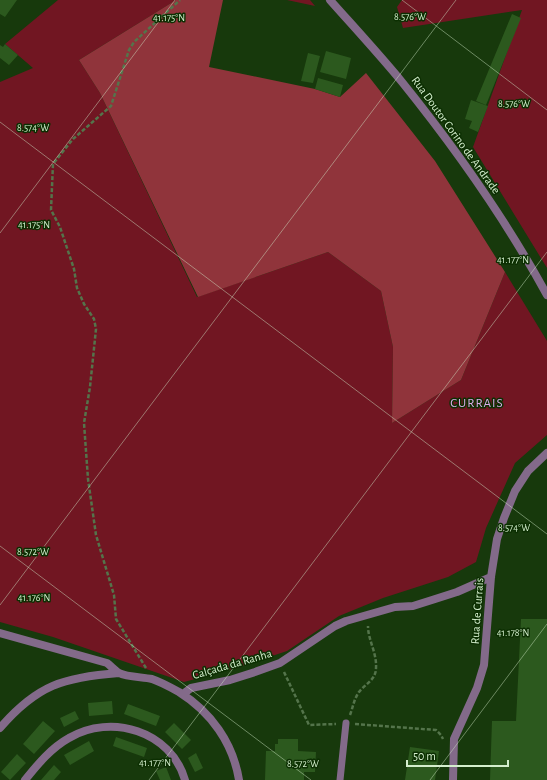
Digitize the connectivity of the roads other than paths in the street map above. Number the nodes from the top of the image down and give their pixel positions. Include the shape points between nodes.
1 (330, 0) edge
2 (547, 295) edge
3 (547, 453) edge
4 (491, 577) junction
5 (0, 633) edge
6 (119, 673) junction
7 (183, 694) junction
8 (346, 723) road end
9 (0, 728) edge
10 (25, 780) edge
11 (184, 780) edge
12 (239, 780) edge
13 (340, 780) edge
14 (453, 780) edge

1 - 2 street, Rua Doutor Corino de Andrade via 402,82 477,181
3 - 4 street, Rua de Currais via 528,471 515,491 497,539
4 - 7 street, Calçada da Ranha via 457,592 413,606 395,607 356,618 335,626 280,663 236,678 191,688
4 - 14 street, Rua de Currais via 484,665 477,688 454,739
5 - 6 street, Calçada da Ranha via 107,663
6 - 7 street, Calçada da Ranha via 152,679
6 - 9 street via 89,675 41,691 22,704
7 - 12 street via 208,715 219,729 230,750
8 - 13 lane
10 - 11 street via 55,747 70,737 86,730 118,726 155,739 175,760

